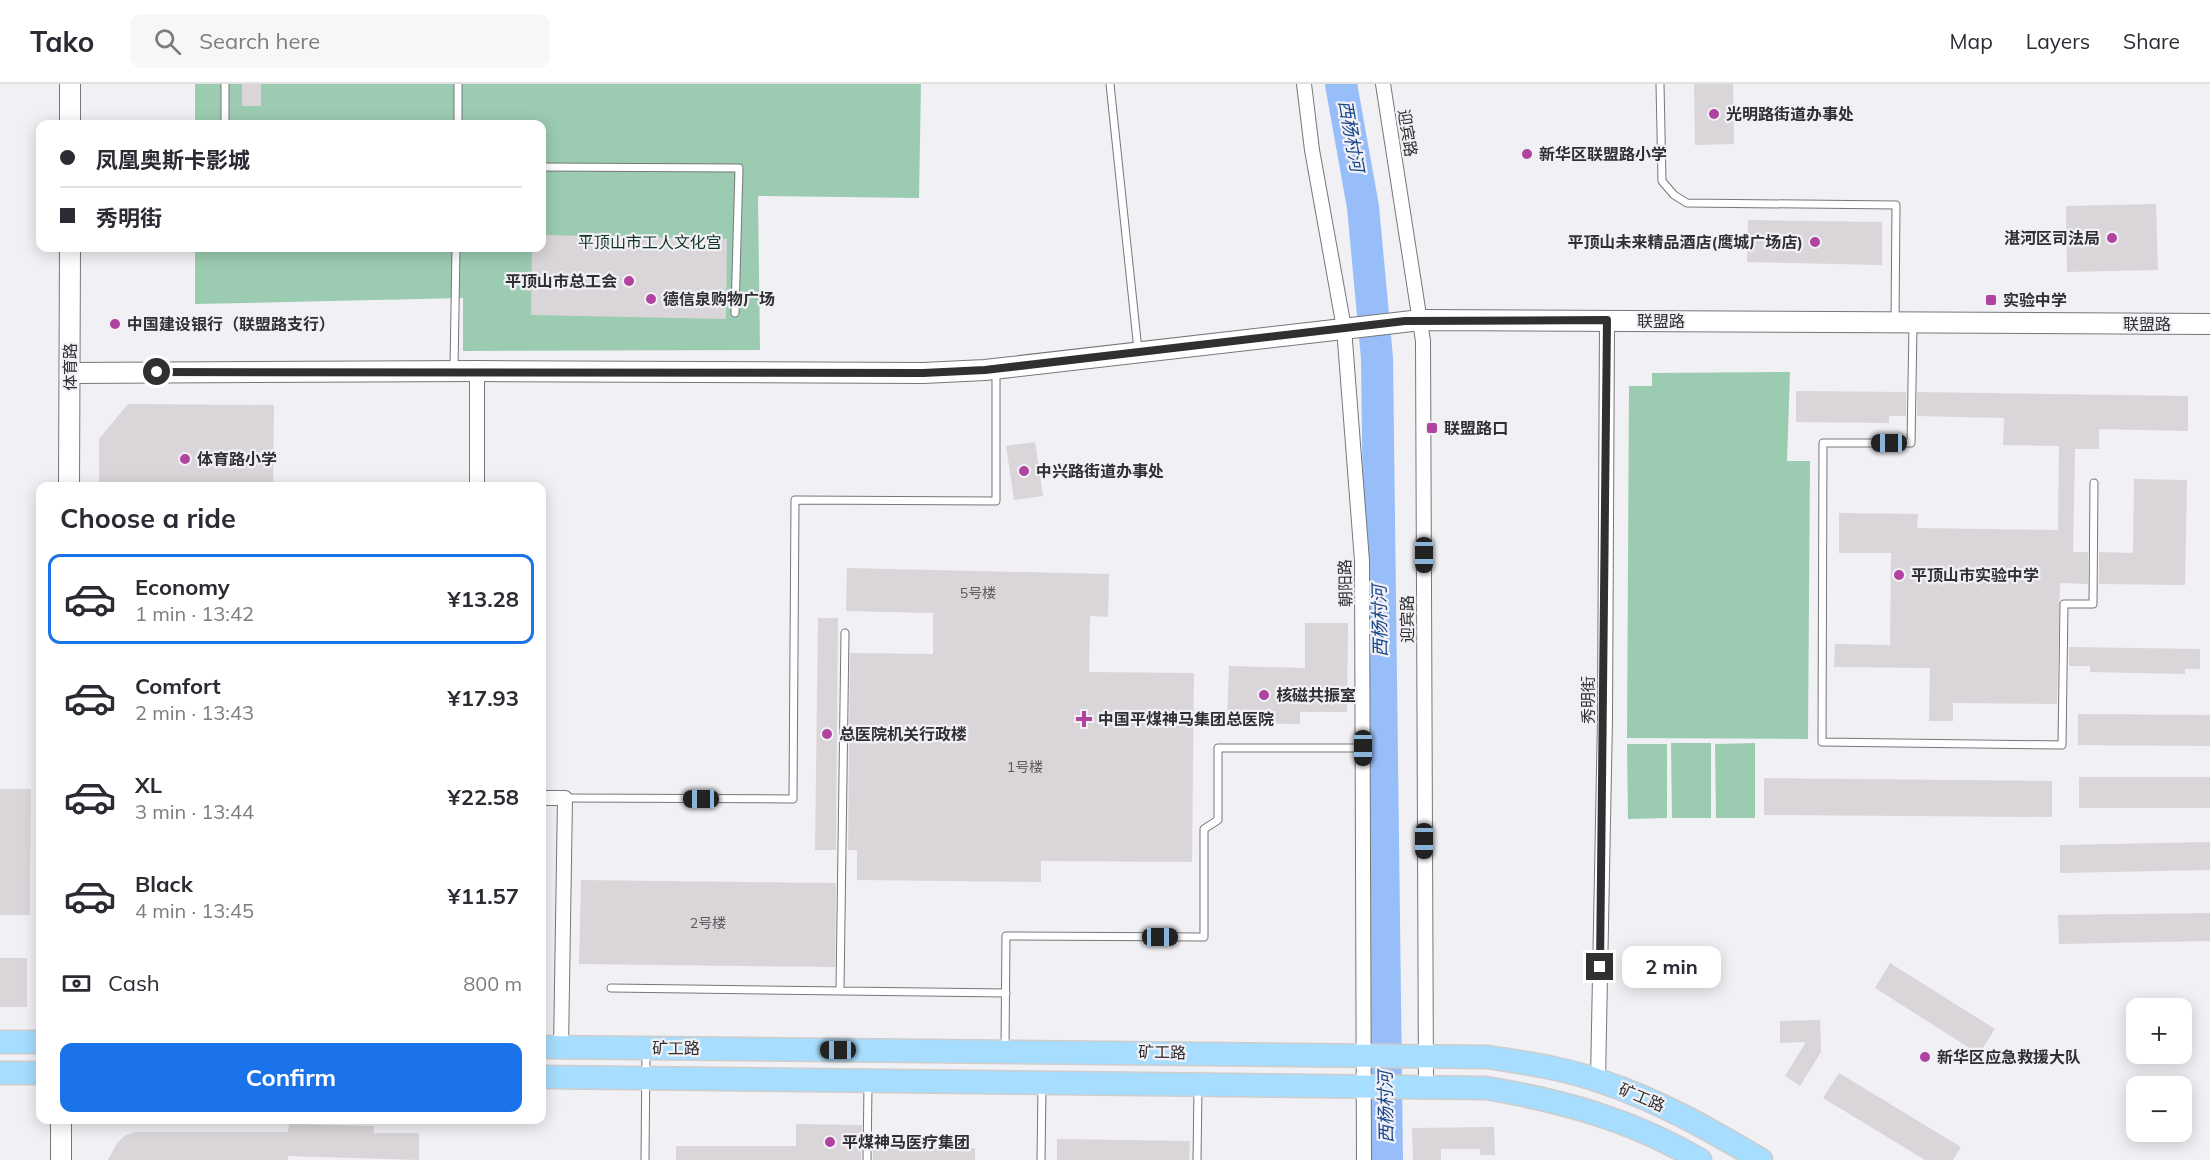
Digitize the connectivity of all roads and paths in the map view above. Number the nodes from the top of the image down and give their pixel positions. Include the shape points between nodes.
1 (70, 84) edge
2 (225, 84) edge
3 (458, 84) edge
4 (1110, 84) edge
5 (1304, 84) edge
6 (1383, 84) edge
7 (1660, 84) edge
8 (70, 120) edge
9 (225, 120) edge
10 (458, 120) edge
11 (546, 167) edge
12 (70, 252) edge
13 (456, 252) edge
14 (735, 314) dead end
15 (1413, 320) junction
16 (1607, 320) junction
17 (1904, 322) junction
18 (2210, 324) edge
19 (1348, 327) junction
20 (1138, 352) junction
21 (996, 369) junction
22 (454, 371) junction
23 (477, 371) junction
24 (70, 373) junction
25 (69, 482) edge
26 (477, 482) edge
27 (2094, 483) dead end
28 (845, 633) dead end
29 (1363, 748) junction
30 (546, 798) edge
31 (565, 798) junction
32 (612, 988) dead end
33 (840, 990) junction
34 (1006, 993) junction
35 (0, 1042) edge
36 (36, 1042) edge
37 (551, 1047) edge
38 (646, 1048) junction
39 (1005, 1051) junction
40 (1364, 1054) junction
41 (1415, 1055) junction
42 (0, 1073) edge
43 (36, 1073) edge
44 (546, 1077) edge
45 (646, 1078) junction
46 (868, 1080) junction
47 (1598, 1080) junction
48 (1042, 1081) junction
49 (1198, 1083) junction
50 (1364, 1085) junction
51 (1415, 1086) junction
52 (61, 1124) edge
53 (61, 1160) edge
54 (645, 1160) edge
55 (867, 1160) edge
56 (1041, 1160) edge
57 (1197, 1160) edge
58 (1364, 1160) edge
59 (1700, 1160) edge
60 (1761, 1160) edge

1 - 8 street
2 - 9 lane
3 - 10 lane
4 - 20 lane
5 - 19 street, 朝阳路 via 1312,150
6 - 15 street, 迎宾路
7 - 17 lane via 1662,181 1688,203 1896,205
11 - 14 lane via 739,168
12 - 24 street, 体育路
13 - 22 lane
15 - 16 street, 联盟路
15 - 19 street, 联盟路
15 - 41 street, 迎宾路 via 1423,341
16 - 17 street, 联盟路
16 - 47 street, 秀明街
17 - 18 street, 联盟路
17 - 27 lane via 1911,443 1823,443 1822,742 2062,745 2064,604 2093,604
19 - 20 street, 联盟路
19 - 29 street, 朝阳路 via 1362,561
20 - 21 street, 联盟路
21 - 23 street, 联盟路 via 923,373
21 - 31 lane via 996,501 795,500 793,799
22 - 23 street, 联盟路
22 - 24 street, 联盟路
23 - 26 street
24 - 25 street, 体育路
28 - 33 lane
29 - 34 lane via 1218,748 1218,820 1204,829 1204,937 1006,936
29 - 40 street, 朝阳路
30 - 31 street
31 - 37 street
32 - 33 lane
33 - 34 lane
34 - 39 lane
35 - 36 main road
37 - 38 main road, 矿工路
38 - 39 main road, 矿工路
38 - 45 lane
39 - 40 main road, 矿工路
40 - 41 main road, 矿工路
40 - 50 street, 朝阳路
41 - 47 main road, 矿工路 via 1488,1057
41 - 51 street, 迎宾路
42 - 43 main road
44 - 45 main road, 矿工路
45 - 46 main road, 矿工路
45 - 54 lane
46 - 48 main road, 矿工路
46 - 55 lane
47 - 60 main road, 矿工路 via 1662,1105
48 - 49 main road, 矿工路
48 - 56 lane
49 - 50 main road, 矿工路
49 - 57 lane
50 - 51 main road, 矿工路
50 - 58 street, 朝阳路
51 - 59 main road, 矿工路 via 1486,1088 1555,1100 1621,1120
52 - 53 street

